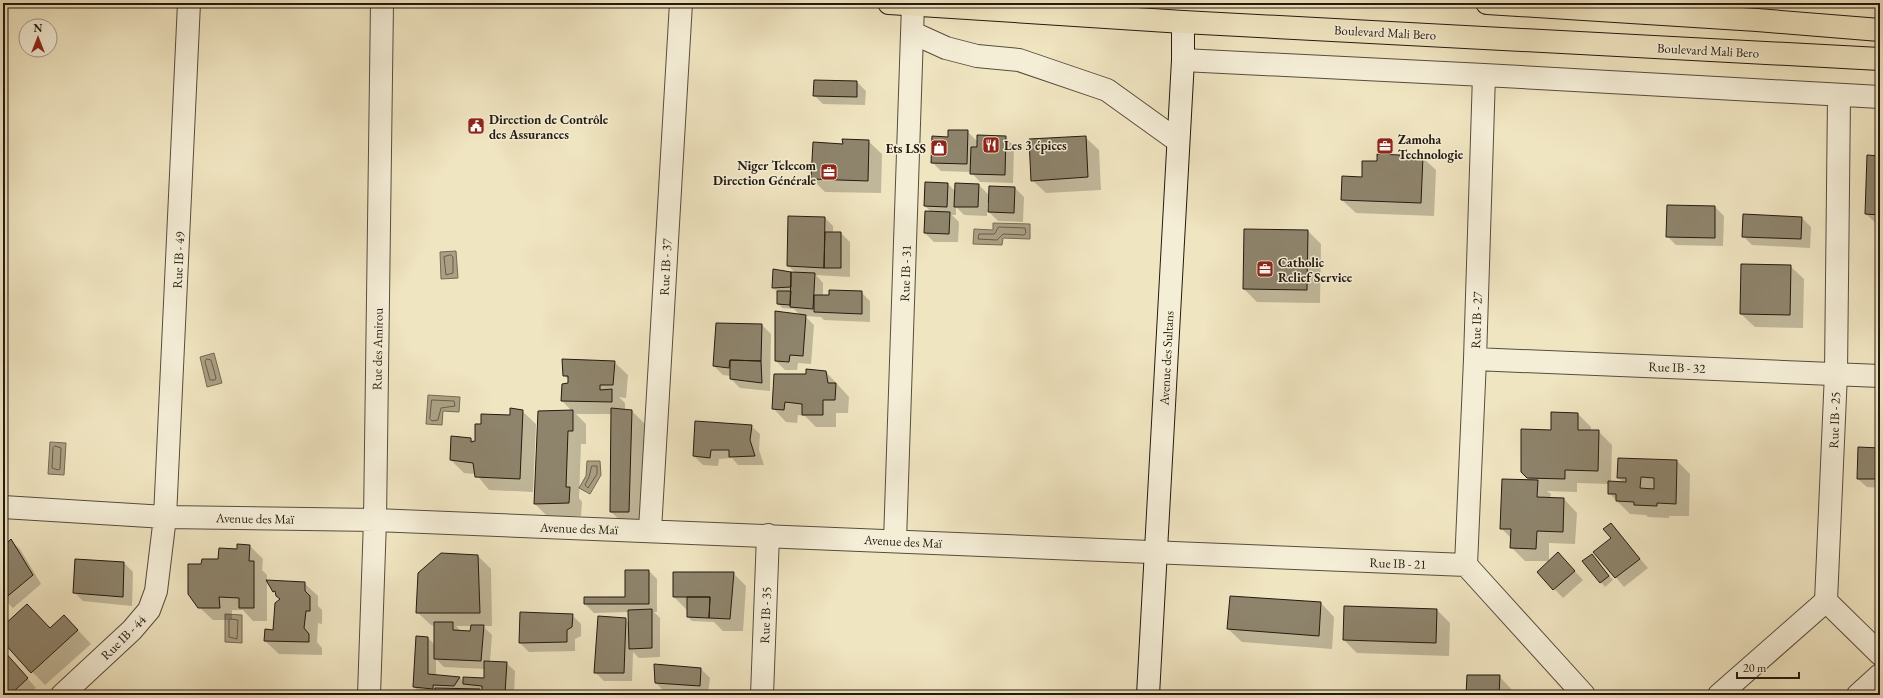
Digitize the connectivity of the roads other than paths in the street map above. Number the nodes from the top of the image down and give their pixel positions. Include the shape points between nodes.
1 (189, 3) edge
2 (382, 3) edge
3 (680, 3) edge
4 (889, 3) edge
5 (1487, 3) edge
6 (913, 4) junction
7 (1183, 22) junction
8 (1880, 30) edge
9 (913, 33) junction
10 (1880, 59) edge
11 (1183, 60) junction
12 (1484, 75) junction
13 (1839, 96) junction
14 (1880, 98) edge
15 (1178, 141) junction
16 (1475, 359) junction
17 (1836, 373) junction
18 (1880, 376) edge
19 (3, 507) edge
20 (165, 517) junction
21 (375, 520) junction
22 (650, 530) junction
23 (768, 535) junction
24 (895, 541) junction
25 (1155, 553) junction
26 (1466, 566) junction
27 (1826, 601) junction
28 (1880, 654) edge
29 (1880, 675) edge
30 (62, 695) edge
31 (369, 695) edge
32 (762, 695) edge
33 (1148, 695) edge
34 (1584, 695) edge
35 (1719, 695) edge
36 (1858, 695) edge

1 - 20 street, Rue IB - 49
2 - 21 street, Rue des Amirou
3 - 22 street, Rue IB - 37
4 - 6 main road, Boulevard Mali Bero
5 - 8 main road
6 - 7 main road, Boulevard Mali Bero
6 - 9 street, Rue IB - 31
7 - 10 main road, Boulevard Mali Bero
7 - 11 street, Avenue des Sultans
9 - 15 street via 946,48 977,56 1019,60 1107,90
9 - 24 street, Rue IB - 31
11 - 12 street
11 - 15 street, Avenue des Sultans
12 - 13 street
12 - 16 street, Rue IB - 27
13 - 14 street
13 - 17 street, Rue IB - 25
15 - 25 street, Avenue des Sultans
16 - 17 street, Rue IB - 32
16 - 26 street, Rue IB - 27
17 - 18 street, Rue IB - 32
17 - 27 street, Rue IB - 25
19 - 20 street, Avenue des Maï
20 - 21 street, Avenue des Maï
20 - 30 street, Rue IB - 44 via 156,591 149,610 132,630
21 - 22 street, Avenue des Maï
21 - 31 street, Rue des Amirou
22 - 23 street, Avenue des Maï
23 - 24 street, Avenue des Maï
23 - 32 street, Rue IB - 35
24 - 25 street, Avenue des Maï
25 - 26 street, Rue IB - 21
25 - 33 street, Avenue des Sultans
26 - 34 street
27 - 28 street
27 - 35 street
29 - 36 street

